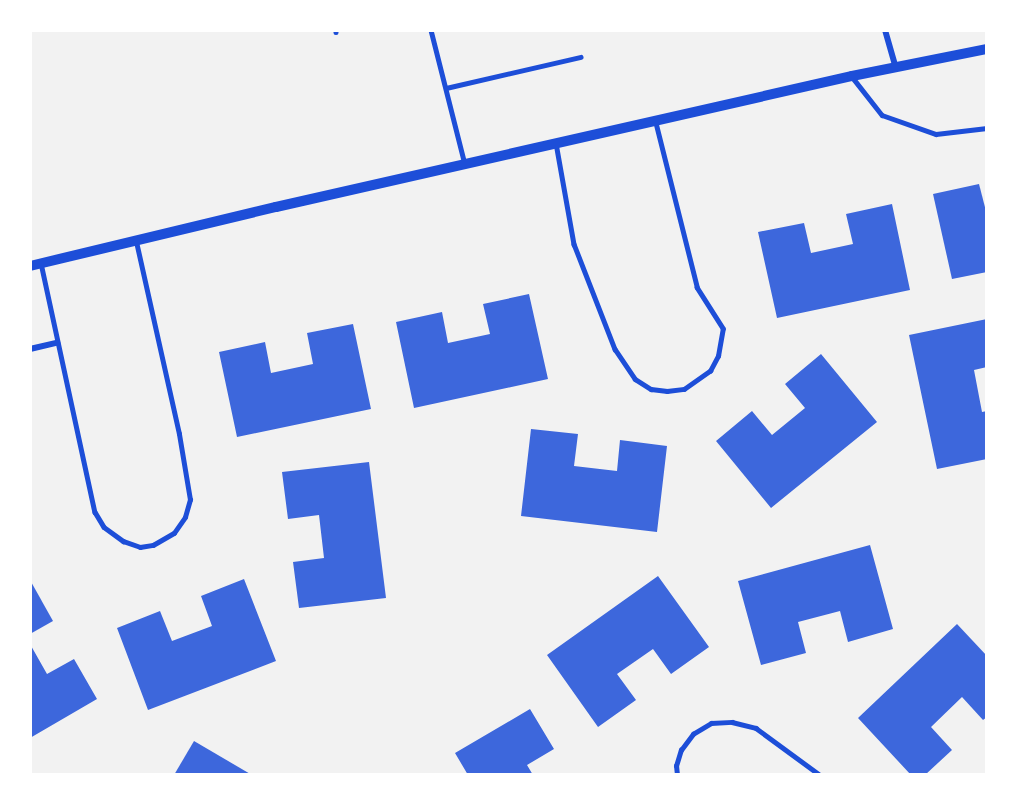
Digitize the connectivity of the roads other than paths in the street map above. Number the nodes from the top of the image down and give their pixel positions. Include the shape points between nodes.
1 (431, 30) edge
2 (885, 30) edge
3 (987, 50) edge
4 (580, 57) dead end
5 (895, 66) junction
6 (852, 76) junction
7 (446, 88) junction
8 (654, 121) junction
9 (987, 128) edge
10 (556, 143) junction
11 (465, 164) junction
12 (136, 241) junction
13 (35, 265) edge
14 (57, 343) junction
15 (30, 349) edge
16 (677, 775) edge
17 (820, 775) edge

1 - 7 lane
2 - 5 street
3 - 5 street
4 - 7 lane
5 - 6 street
6 - 8 street
6 - 9 lane via 882,115 936,134
7 - 11 lane
8 - 10 street
8 - 10 lane via 697,288 723,329 718,356 710,371 684,389 651,389 634,379 615,349 574,244
10 - 11 street
11 - 12 street
12 - 13 street
12 - 14 lane via 190,500 174,533 153,545 140,547 123,541 104,527 95,512
13 - 14 lane
14 - 15 street
16 - 17 lane via 681,750 693,734 711,723 732,722 756,728

